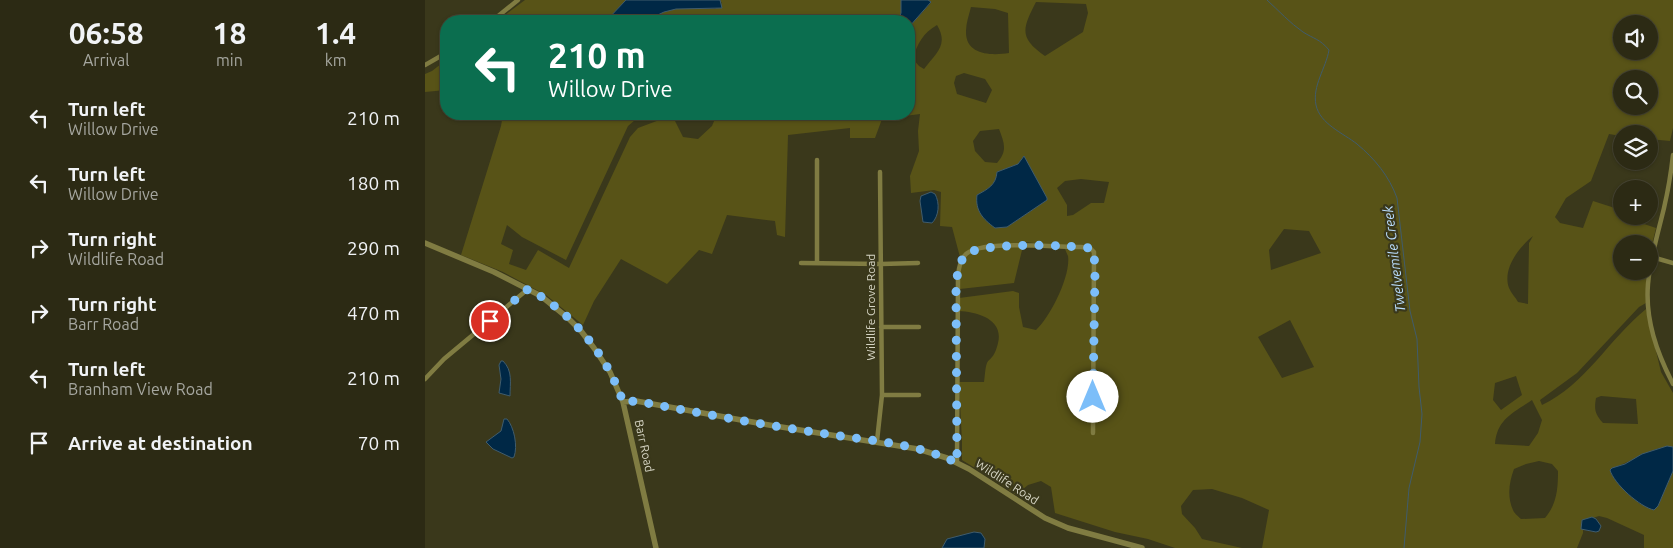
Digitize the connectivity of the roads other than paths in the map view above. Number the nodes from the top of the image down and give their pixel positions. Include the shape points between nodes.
1 (518, 0) edge
2 (499, 15) edge
3 (440, 57) edge
4 (425, 65) edge
5 (1673, 155) edge
6 (817, 160) dead end
7 (880, 172) dead end
8 (1658, 235) edge
9 (425, 242) edge
10 (1658, 259) edge
11 (817, 262) junction
12 (801, 263) dead end
13 (918, 263) dead end
14 (1673, 263) edge
15 (881, 264) junction
16 (1649, 280) edge
17 (528, 289) junction
18 (881, 327) junction
19 (919, 327) dead end
20 (425, 379) edge
21 (1673, 384) edge
22 (882, 395) junction
23 (919, 395) dead end
24 (623, 402) junction
25 (1093, 433) dead end
26 (877, 441) junction
27 (957, 463) junction
28 (656, 548) edge
29 (1142, 548) edge

1 - 2 street
3 - 4 street
5 - 8 street
6 - 11 street
7 - 15 street, Wildlife Grove Road
9 - 17 street, Barr Road
10 - 14 street
11 - 12 street
11 - 15 street
13 - 15 street
15 - 18 street, Wildlife Grove Road
16 - 21 street via 1650,325 1662,364
17 - 20 street via 444,358
17 - 24 street, Barr Road via 552,304 585,336 610,372
18 - 19 street
18 - 22 street, Wildlife Grove Road
22 - 23 street
22 - 26 street, Wildlife Grove Road
24 - 26 street, Wildlife Road via 636,401
24 - 28 street, Barr Road
25 - 27 street via 1094,252 1081,247 981,248 964,257 957,275
26 - 27 street, Wildlife Road via 918,449
27 - 29 street, Wildlife Road via 1045,518 1068,528

